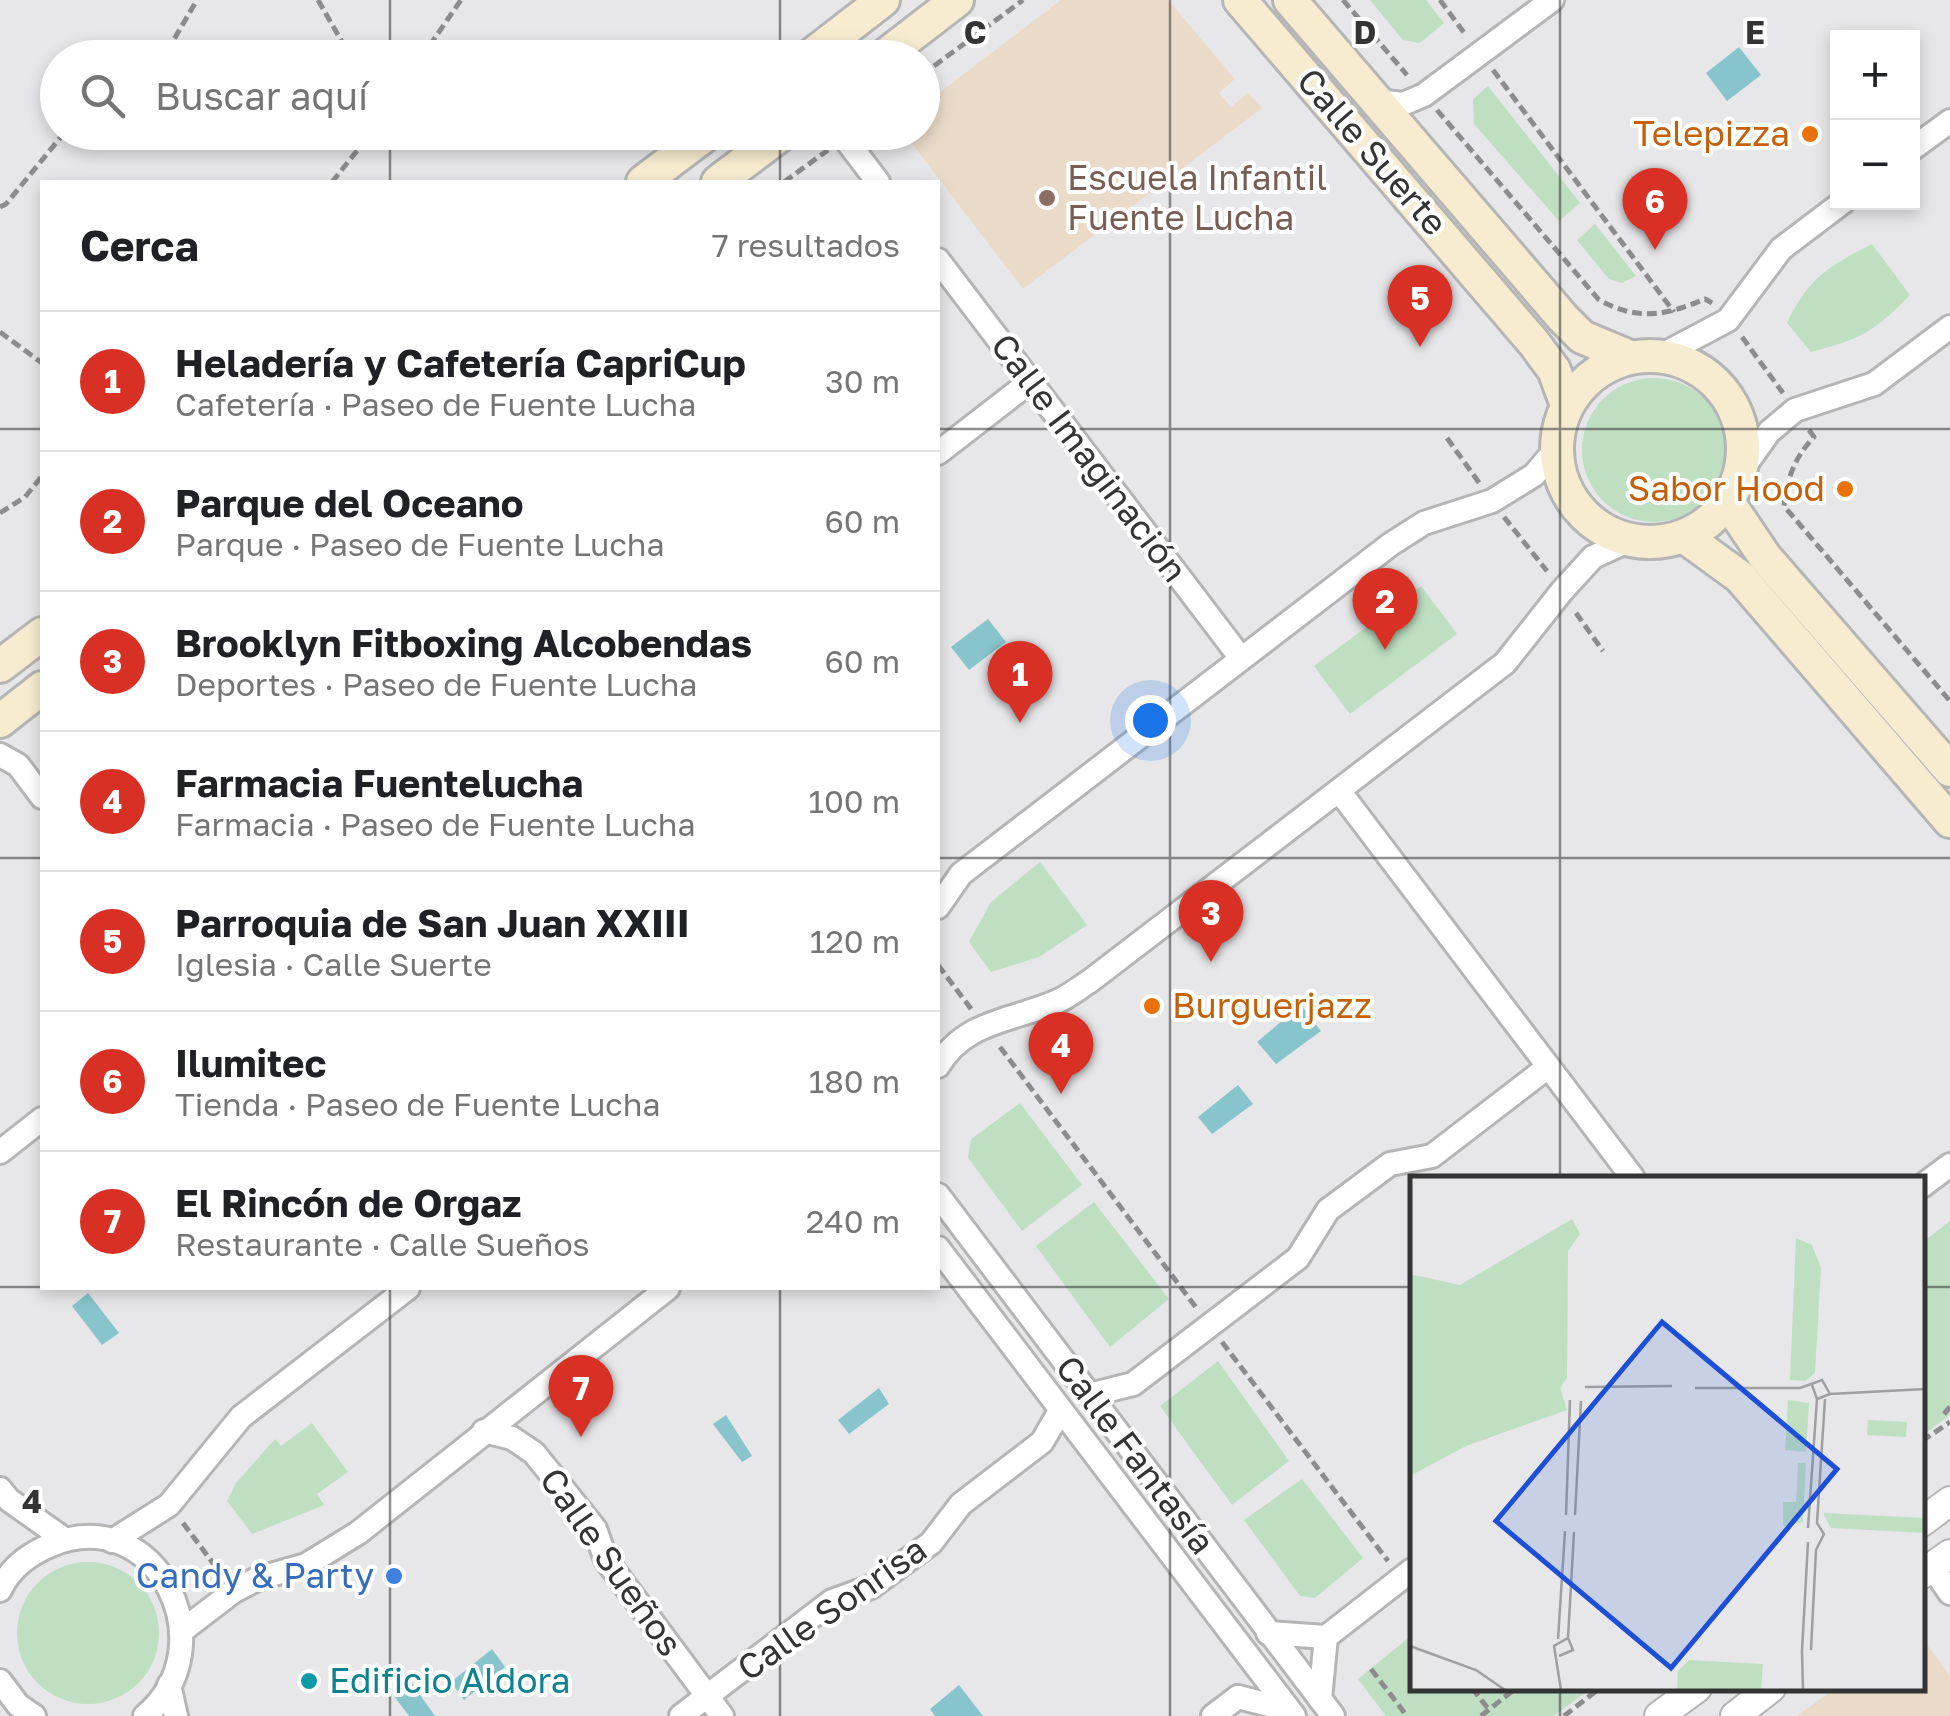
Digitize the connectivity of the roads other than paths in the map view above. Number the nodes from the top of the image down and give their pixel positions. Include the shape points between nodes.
1 (883, 0) edge
2 (956, 0) edge
3 (1240, 0) edge
4 (1290, 0) edge
5 (1552, 0) edge
6 (831, 40) edge
7 (905, 40) edge
8 (1377, 102) junction
9 (1950, 121) edge
10 (1920, 143) edge
11 (685, 150) edge
12 (760, 150) edge
13 (853, 150) edge
14 (646, 180) edge
15 (721, 180) edge
16 (876, 180) edge
17 (1832, 210) edge
18 (940, 263) edge
19 (1950, 327) edge
20 (1645, 356) junction
21 (1031, 382) junction
22 (1567, 405) junction
23 (1556, 448) junction
24 (940, 451) edge
25 (1742, 470) junction
26 (1728, 502) junction
27 (1684, 537) junction
28 (1630, 540) junction
29 (40, 636) edge
30 (1240, 657) junction
31 (0, 666) edge
32 (40, 690) edge
33 (0, 721) edge
34 (1943, 754) edge
35 (0, 755) edge
36 (1340, 792) junction
37 (40, 794) edge
38 (1950, 821) edge
39 (940, 904) edge
40 (940, 1063) edge
41 (1548, 1067) junction
42 (40, 1121) edge
43 (0, 1152) edge
44 (1950, 1166) edge
45 (1631, 1176) edge
46 (1925, 1184) edge
47 (940, 1197) edge
48 (940, 1251) edge
49 (665, 1290) edge
50 (397, 1292) edge
51 (1089, 1394) junction
52 (1060, 1411) junction
53 (484, 1430) junction
54 (0, 1489) edge
55 (1950, 1501) edge
56 (1925, 1520) edge
57 (64, 1539) junction
58 (112, 1541) junction
59 (1935, 1565) edge
60 (1407, 1575) edge
61 (2, 1576) edge
62 (1950, 1593) edge
63 (182, 1630) junction
64 (1268, 1632) junction
65 (1326, 1637) junction
66 (1246, 1652) junction
67 (0, 1681) edge
68 (169, 1685) junction
69 (1692, 1691) edge
70 (1767, 1691) edge
71 (706, 1696) junction
72 (1238, 1697) junction
73 (1326, 1708) edge
74 (1292, 1713) edge
75 (34, 1716) edge
76 (145, 1716) edge
77 (176, 1716) edge
78 (681, 1716) edge
79 (722, 1716) edge
80 (1213, 1716) edge
81 (1659, 1716) edge
82 (1735, 1716) edge

1 - 6 main road
2 - 7 main road
3 - 22 main road, Calle Suerte via 1534,343
4 - 8 main road, Calle Suerte
5 - 8 street via 1424,95 1404,104
8 - 20 main road, Calle Suerte via 1582,337
9 - 10 street
11 - 14 main road
12 - 15 main road
13 - 16 street
17 - 20 street via 1781,250 1728,320
18 - 21 street, Calle Imaginación
19 - 25 street via 1874,384 1795,410
20 - 22 main road via 1609,365
20 - 25 main road via 1697,368 1726,394 1742,431
21 - 24 street
21 - 30 street, Calle Imaginación
22 - 23 main road
23 - 28 main road via 1566,489 1592,522
23 - 30 street via 1534,475 1492,501 1424,523 1391,544
25 - 26 main road
26 - 27 main road
26 - 34 main road via 1765,558
27 - 28 main road
27 - 38 main road via 1740,576
28 - 36 street via 1594,557 1504,663
29 - 31 main road
30 - 39 street via 960,874
32 - 33 main road
35 - 37 street via 18,765
36 - 40 street via 1090,981 1058,1002 983,1025
36 - 41 street
41 - 45 street
41 - 51 street via 1432,1156 1390,1164 1328,1210 1298,1258 1133,1384
42 - 43 street
44 - 46 street
47 - 51 street, Calle Fantasía
48 - 52 street, Calle Fantasía
49 - 53 street
50 - 58 street via 241,1416 168,1505
51 - 64 street, Calle Fantasía
52 - 66 street, Calle Fantasía
52 - 71 street, Calle Sonrisa via 1042,1442 961,1504 931,1543 871,1588 832,1601
53 - 63 street via 358,1533 306,1565 234,1591
53 - 71 street, Calle Sueños via 534,1453 595,1529 606,1560
54 - 57 street
55 - 56 street
57 - 58 street
57 - 61 street via 32,1552
58 - 63 street via 162,1574
59 - 62 street
60 - 65 street
63 - 68 street
64 - 65 street
64 - 73 street, Calle Fantasía
65 - 73 street
66 - 72 street
66 - 74 street, Calle Fantasía
67 - 75 street
68 - 76 street
68 - 77 street
69 - 81 street
70 - 82 street
71 - 78 street, Calle Sonrisa
71 - 79 street, Calle Sueños
72 - 74 street
72 - 80 street

